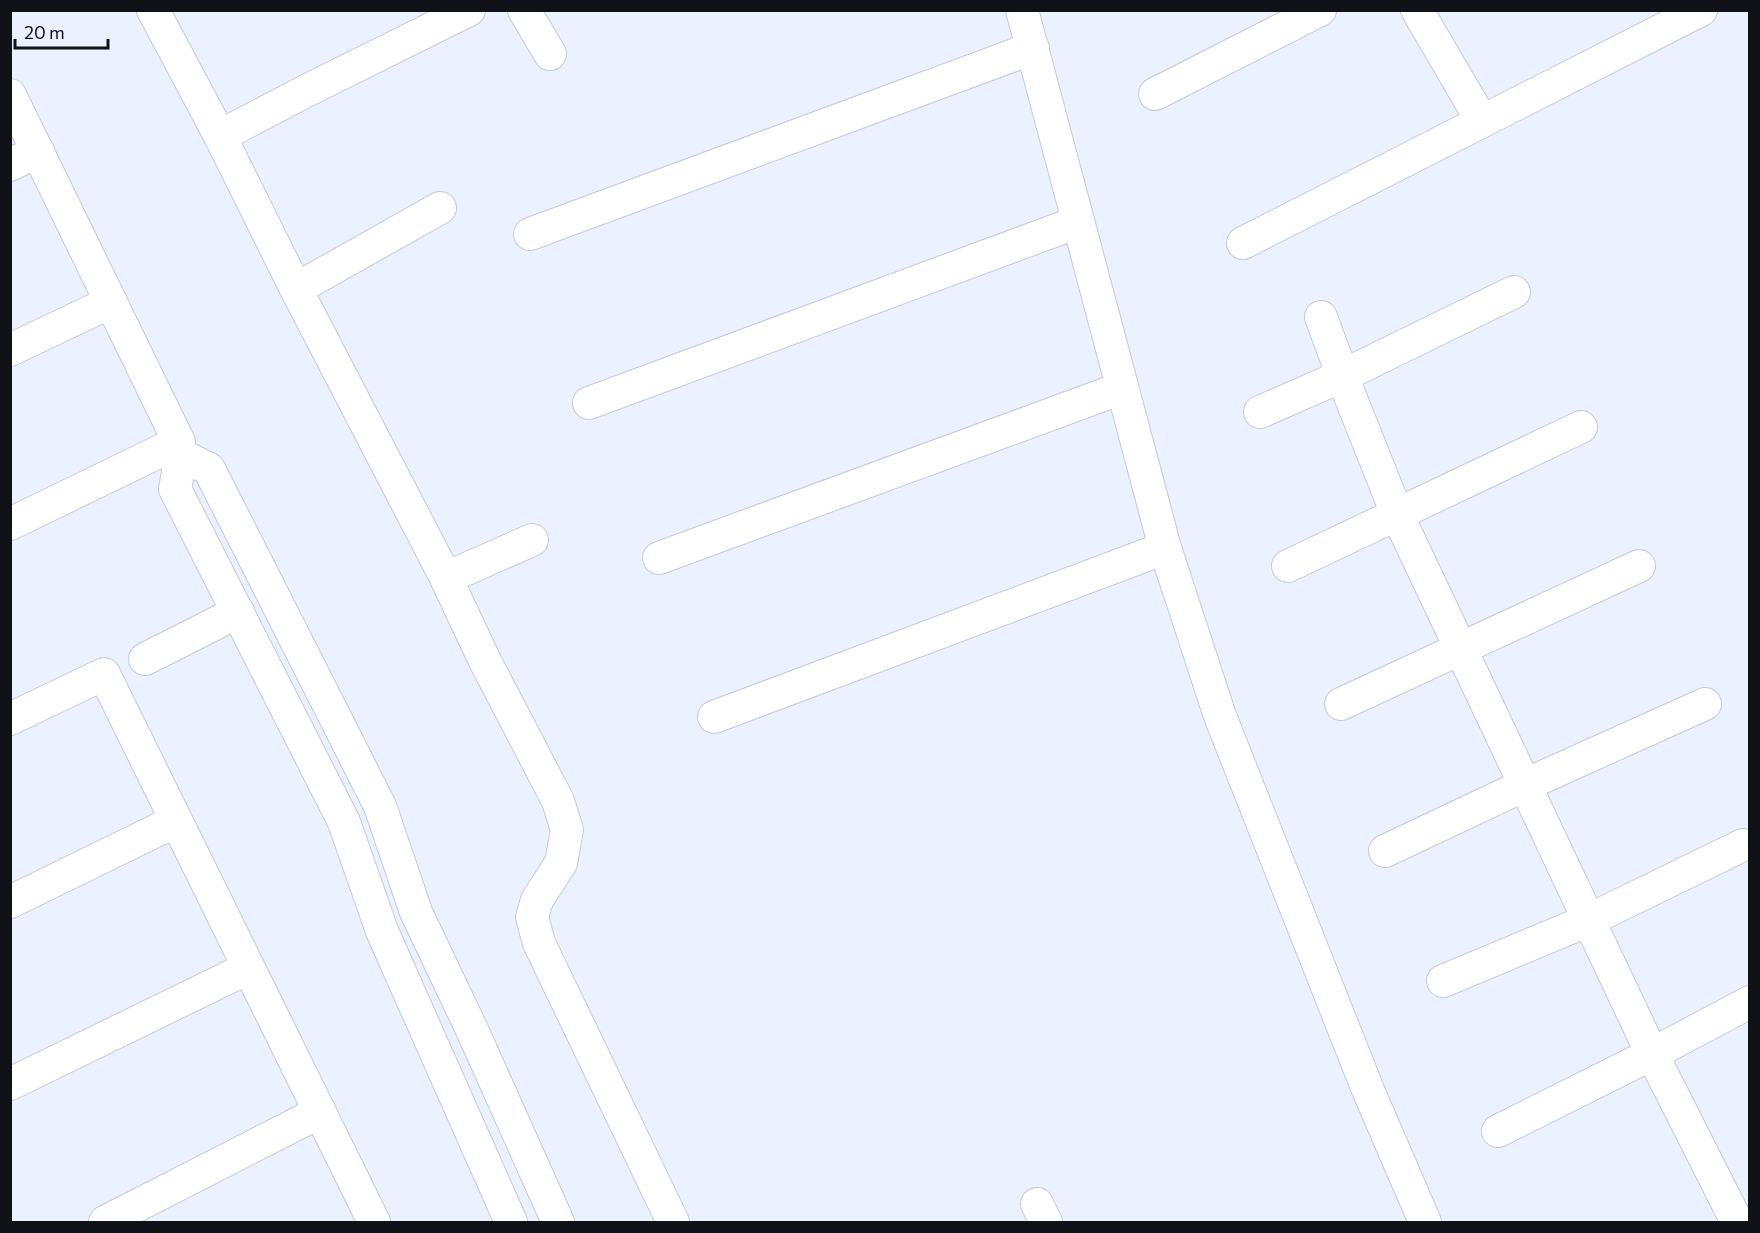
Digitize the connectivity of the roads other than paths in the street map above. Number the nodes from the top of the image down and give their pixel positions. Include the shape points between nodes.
1 (153, 10) edge
2 (469, 10) edge
3 (524, 10) edge
4 (1022, 10) edge
5 (1320, 10) edge
6 (1417, 10) edge
7 (1701, 10) edge
8 (1033, 48) junction
9 (550, 54) dead end
10 (1155, 94) dead end
11 (10, 95) edge
12 (1482, 121) junction
13 (220, 136) junction
14 (38, 151) junction
15 (10, 165) edge
16 (440, 208) dead end
17 (1078, 222) junction
18 (530, 234) dead end
19 (1243, 243) dead end
20 (296, 289) junction
21 (1514, 292) dead end
22 (111, 302) junction
23 (1321, 317) dead end
24 (10, 350) edge
25 (1342, 376) junction
26 (1122, 388) junction
27 (589, 403) dead end
28 (1260, 412) dead end
29 (1581, 427) dead end
30 (180, 448) junction
31 (1397, 514) junction
32 (10, 524) edge
33 (532, 540) dead end
34 (1165, 548) junction
35 (659, 558) dead end
36 (1288, 566) dead end
37 (1639, 566) dead end
38 (446, 578) junction
39 (238, 612) junction
40 (1461, 648) junction
41 (145, 659) dead end
42 (1341, 704) dead end
43 (1706, 704) dead end
44 (714, 717) dead end
45 (10, 719) edge
46 (1525, 785) junction
47 (176, 821) junction
48 (1743, 845) dead end
49 (1385, 851) dead end
50 (10, 902) edge
51 (1589, 920) junction
52 (248, 968) junction
53 (1443, 981) dead end
54 (1749, 1002) edge
55 (462, 1009) junction
56 (423, 1027) junction
57 (1652, 1054) junction
58 (494, 1078) junction
59 (10, 1083) edge
60 (454, 1098) junction
61 (320, 1112) junction
62 (1498, 1131) dead end
63 (105, 1222) edge
64 (374, 1222) edge
65 (511, 1222) edge
66 (558, 1222) edge
67 (673, 1222) edge
68 (1425, 1222) edge
69 (1737, 1222) edge

1 - 13 street
2 - 13 street
3 - 9 street
4 - 8 street
5 - 10 street
6 - 12 street
7 - 12 street
8 - 17 street
8 - 18 street
11 - 14 street
12 - 19 street
13 - 20 street
14 - 15 street
14 - 22 street
16 - 20 street
17 - 26 street
17 - 27 street
20 - 38 street
21 - 25 street
22 - 24 street
22 - 30 street
23 - 25 street
25 - 28 street
25 - 31 street
26 - 34 street
26 - 35 street
29 - 31 street
30 - 32 street
30 - 39 street via 175,489
30 - 55 street via 209,469 375,796 416,912
31 - 36 street
31 - 40 street
33 - 38 street
34 - 44 street
34 - 68 street via 1220,716 1368,1090
37 - 40 street
38 - 67 street via 558,801 567,830 561,863 537,900 532,917 539,943
39 - 41 street
39 - 56 street via 344,822 382,931
40 - 42 street
40 - 46 street
43 - 46 street
45 - 47 street via 104,674
46 - 49 street
46 - 51 street
47 - 50 street
47 - 52 street
48 - 51 street
51 - 53 street
51 - 57 street
52 - 59 street
52 - 61 street
54 - 57 street
55 - 56 street
55 - 58 street
56 - 60 street
57 - 62 street
57 - 69 street
58 - 60 street
58 - 66 street
60 - 65 street
61 - 63 street
61 - 64 street

